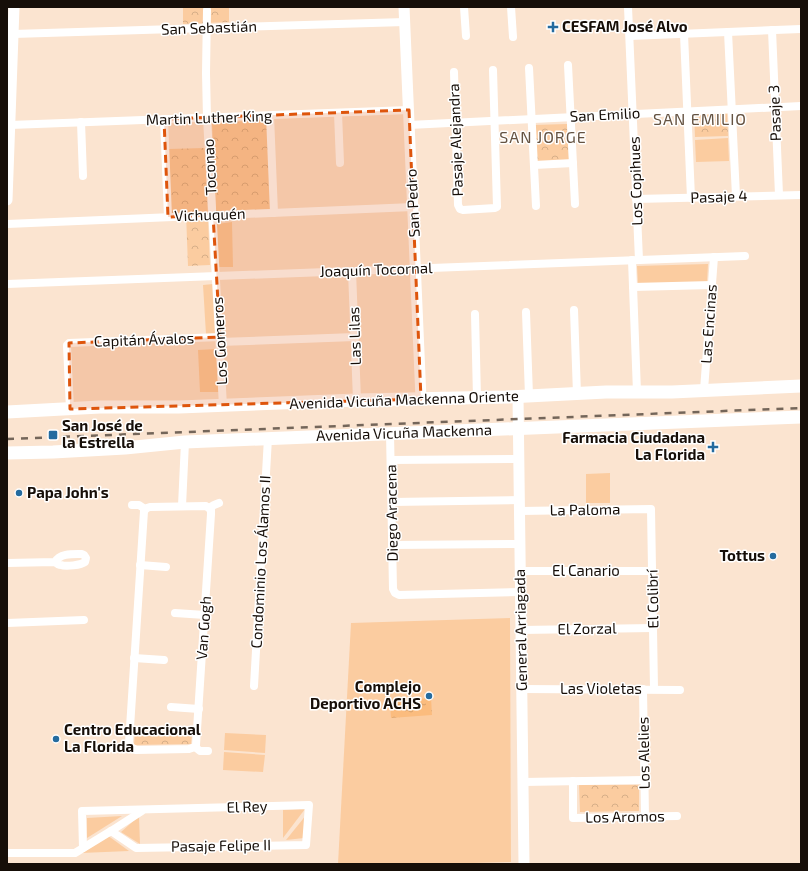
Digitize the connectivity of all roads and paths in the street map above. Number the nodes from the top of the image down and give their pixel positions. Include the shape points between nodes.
1 (14, 7) edge
2 (404, 7) edge
3 (464, 7) edge
4 (511, 7) edge
5 (628, 7) edge
6 (207, 10) dead end
7 (405, 22) junction
8 (207, 28) junction
9 (801, 29) edge
10 (772, 30) junction
11 (728, 32) junction
12 (13, 34) junction
13 (684, 34) junction
14 (466, 36) dead end
15 (513, 36) dead end
16 (630, 36) junction
17 (10, 62) edge
18 (568, 65) dead end
19 (529, 68) dead end
20 (493, 70) dead end
21 (454, 72) dead end
22 (801, 106) edge
23 (775, 107) junction
24 (409, 110) junction
25 (732, 110) junction
26 (688, 112) junction
27 (338, 113) junction
28 (633, 114) junction
29 (270, 116) junction
30 (571, 117) junction
31 (207, 118) junction
32 (164, 119) junction
33 (532, 119) junction
34 (494, 121) junction
35 (81, 122) junction
36 (456, 123) junction
37 (409, 125) junction
38 (9, 130) edge
39 (340, 163) dead end
40 (573, 163) junction
41 (534, 165) junction
42 (83, 176) dead end
43 (779, 195) junction
44 (801, 195) edge
45 (736, 196) junction
46 (691, 198) junction
47 (636, 199) junction
48 (7, 200) edge
49 (575, 204) dead end
50 (536, 206) dead end
51 (413, 207) junction
52 (274, 213) junction
53 (213, 215) junction
54 (168, 217) junction
55 (7, 224) edge
56 (745, 256) dead end
57 (714, 257) junction
58 (636, 260) junction
59 (416, 268) junction
60 (352, 271) junction
61 (216, 276) junction
62 (7, 284) edge
63 (712, 285) junction
64 (633, 287) junction
65 (574, 310) dead end
66 (526, 312) dead end
67 (475, 314) dead end
68 (355, 337) junction
69 (220, 339) junction
70 (801, 386) edge
71 (704, 390) junction
72 (637, 392) junction
73 (578, 394) junction
74 (524, 396) junction
75 (478, 398) junction
76 (422, 399) junction
77 (357, 400) junction
78 (223, 406) junction
79 (70, 409) junction
80 (7, 412) edge
81 (801, 417) edge
82 (519, 428) junction
83 (390, 433) junction
84 (268, 438) junction
85 (185, 442) junction
86 (7, 453) edge
87 (519, 458) junction
88 (391, 460) junction
89 (392, 502) junction
90 (219, 503) dead end
91 (132, 504) dead end
92 (182, 506) junction
93 (520, 506) junction
94 (209, 508) junction
95 (145, 509) junction
96 (651, 509) joint
97 (520, 544) junction
98 (392, 545) junction
99 (54, 562) dead end
100 (7, 563) edge
101 (140, 565) junction
102 (166, 567) dead end
103 (521, 571) junction
104 (652, 571) junction
105 (521, 592) junction
106 (175, 613) dead end
107 (205, 615) junction
108 (84, 620) dead end
109 (7, 623) edge
110 (653, 628) junction
111 (521, 630) junction
112 (134, 658) junction
113 (164, 660) dead end
114 (254, 686) dead end
115 (522, 689) junction
116 (643, 689) junction
117 (654, 689) junction
118 (680, 690) dead end
119 (171, 707) dead end
120 (199, 709) junction
121 (131, 747) junction
122 (195, 747) junction
123 (111, 748) dead end
124 (208, 751) dead end
125 (644, 780) junction
126 (573, 781) junction
127 (523, 782) junction
128 (143, 810) junction
129 (678, 816) dead end
130 (645, 817) junction
131 (111, 831) junction
132 (306, 845) joint
133 (83, 848) junction
134 (7, 853) edge
135 (524, 864) edge

1 - 12 street
2 - 7 street, San Pedro
3 - 14 street
4 - 15 street
5 - 16 street, Los Copihues
6 - 8 street, Toconao
7 - 8 street, San Sebastián
7 - 24 street, San Pedro
8 - 12 street, San Sebastián
8 - 31 street, Toconao
9 - 10 street
10 - 11 street
10 - 23 street, Pasaje 3
11 - 13 street
11 - 25 street
12 - 17 street
13 - 16 street
13 - 26 street
16 - 28 street, Los Copihues
17 - 38 street
18 - 30 street
19 - 33 street
20 - 34 street
21 - 36 street, Pasaje Alejandra
22 - 23 street, San Emilio
23 - 25 street, San Emilio
23 - 43 street, Pasaje 3
24 - 27 street, Martin Luther King
24 - 37 street, San Pedro
25 - 26 street, San Emilio
25 - 45 street
26 - 28 street, San Emilio
26 - 46 street
27 - 29 street, Martin Luther King
27 - 39 street
28 - 30 street, San Emilio
28 - 47 street, Los Copihues
29 - 31 street, Martin Luther King
29 - 52 street
30 - 33 street, San Emilio
30 - 40 street
31 - 32 street, Martin Luther King
31 - 53 street, Toconao
32 - 35 street, Martin Luther King
32 - 54 street
33 - 34 street, San Emilio
33 - 41 street
34 - 36 street, San Emilio
34 - 36 street, Pasaje Alejandra via 497,207 463,210 458,205
35 - 38 street, Martin Luther King
35 - 42 street
36 - 37 street, San Emilio
37 - 51 street, San Pedro
38 - 48 street
40 - 41 street
40 - 49 street
41 - 50 street
43 - 44 street, Pasaje 4
43 - 45 street, Pasaje 4
45 - 46 street, Pasaje 4
46 - 47 street, Pasaje 4
47 - 58 street, Los Copihues
51 - 52 street, Vichuquén
51 - 59 street, San Pedro
52 - 53 street, Vichuquén
53 - 54 street, Vichuquén
53 - 61 street, Toconao
54 - 55 street, Vichuquén
56 - 57 street, Joaquín Tocornal
57 - 58 street, Joaquín Tocornal
57 - 63 street, Las Encinas
58 - 59 street, Joaquín Tocornal
58 - 64 street, Los Copihues
59 - 60 street, Joaquín Tocornal
59 - 76 street, San Pedro
60 - 61 street, Joaquín Tocornal
60 - 68 street, Las Lilas
61 - 62 street, Joaquín Tocornal
61 - 69 street, Los Gomeros
63 - 64 street
63 - 71 street, Las Encinas
64 - 72 street, Los Copihues
65 - 73 street
66 - 74 street
67 - 75 street
68 - 69 street, Capitán Ávalos
68 - 77 street, Las Lilas
69 - 78 street, Los Gomeros
69 - 79 street, Capitán Ávalos via 68,343
70 - 71 main road, Avenida Vicuña Mackenna Oriente
71 - 72 main road, Avenida Vicuña Mackenna Oriente
72 - 73 main road, Avenida Vicuña Mackenna Oriente
73 - 74 main road, Avenida Vicuña Mackenna Oriente
74 - 75 main road, Avenida Vicuña Mackenna Oriente
74 - 82 street, General Arriagada
75 - 76 main road, Avenida Vicuña Mackenna Oriente
76 - 77 main road, Avenida Vicuña Mackenna Oriente
77 - 78 main road, Avenida Vicuña Mackenna Oriente
78 - 79 main road, Avenida Vicuña Mackenna Oriente
79 - 80 main road, Avenida Vicuña Mackenna Oriente
81 - 82 main road, Avenida Vicuña Mackenna
82 - 83 main road, Avenida Vicuña Mackenna
82 - 87 street, General Arriagada
83 - 84 main road, Avenida Vicuña Mackenna
83 - 88 street, Diego Aracena
84 - 85 main road, Avenida Vicuña Mackenna
84 - 114 street, Condominio Los Álamos II
85 - 86 main road, Avenida Vicuña Mackenna via 110,449
85 - 92 street
87 - 88 street
87 - 93 street, General Arriagada
88 - 89 street, Diego Aracena
89 - 93 street, La Paloma
89 - 98 street, Diego Aracena
90 - 94 street
91 - 95 street
92 - 94 street
92 - 95 street
93 - 96 street, La Paloma
93 - 97 street, General Arriagada
94 - 107 street, Van Gogh via 211,514
95 - 101 street
96 - 104 street, El Colibrí
97 - 98 street
97 - 103 street, General Arriagada
98 - 105 street, Diego Aracena via 393,589 399,595
99 - 100 street
101 - 102 street
101 - 112 street
103 - 104 street, El Canario
103 - 105 street, General Arriagada
104 - 110 street, El Colibrí
105 - 111 street, General Arriagada
106 - 107 street
107 - 120 street, Van Gogh
108 - 109 street
110 - 111 street, El Zorzal
110 - 117 street, El Colibrí
111 - 115 street, General Arriagada
112 - 113 street
112 - 121 street via 129,743
115 - 116 street, Las Violetas
115 - 127 street, General Arriagada
116 - 117 street, Las Violetas
116 - 125 street, Los Alelies
117 - 118 street, Las Violetas
119 - 120 street
120 - 122 street, Van Gogh
121 - 122 street via 143,750
121 - 123 street
122 - 124 street via 200,751
125 - 126 street
125 - 130 street, Los Alelies
126 - 127 street
126 - 130 street, Los Aromos via 573,818
127 - 135 street, General Arriagada
128 - 131 street
128 - 132 street, El Rey via 309,805
128 - 133 street, El Rey via 82,812
129 - 130 street, Los Aromos
131 - 132 street, Pasaje Felipe II via 136,848
131 - 133 street
133 - 134 street via 75,852

